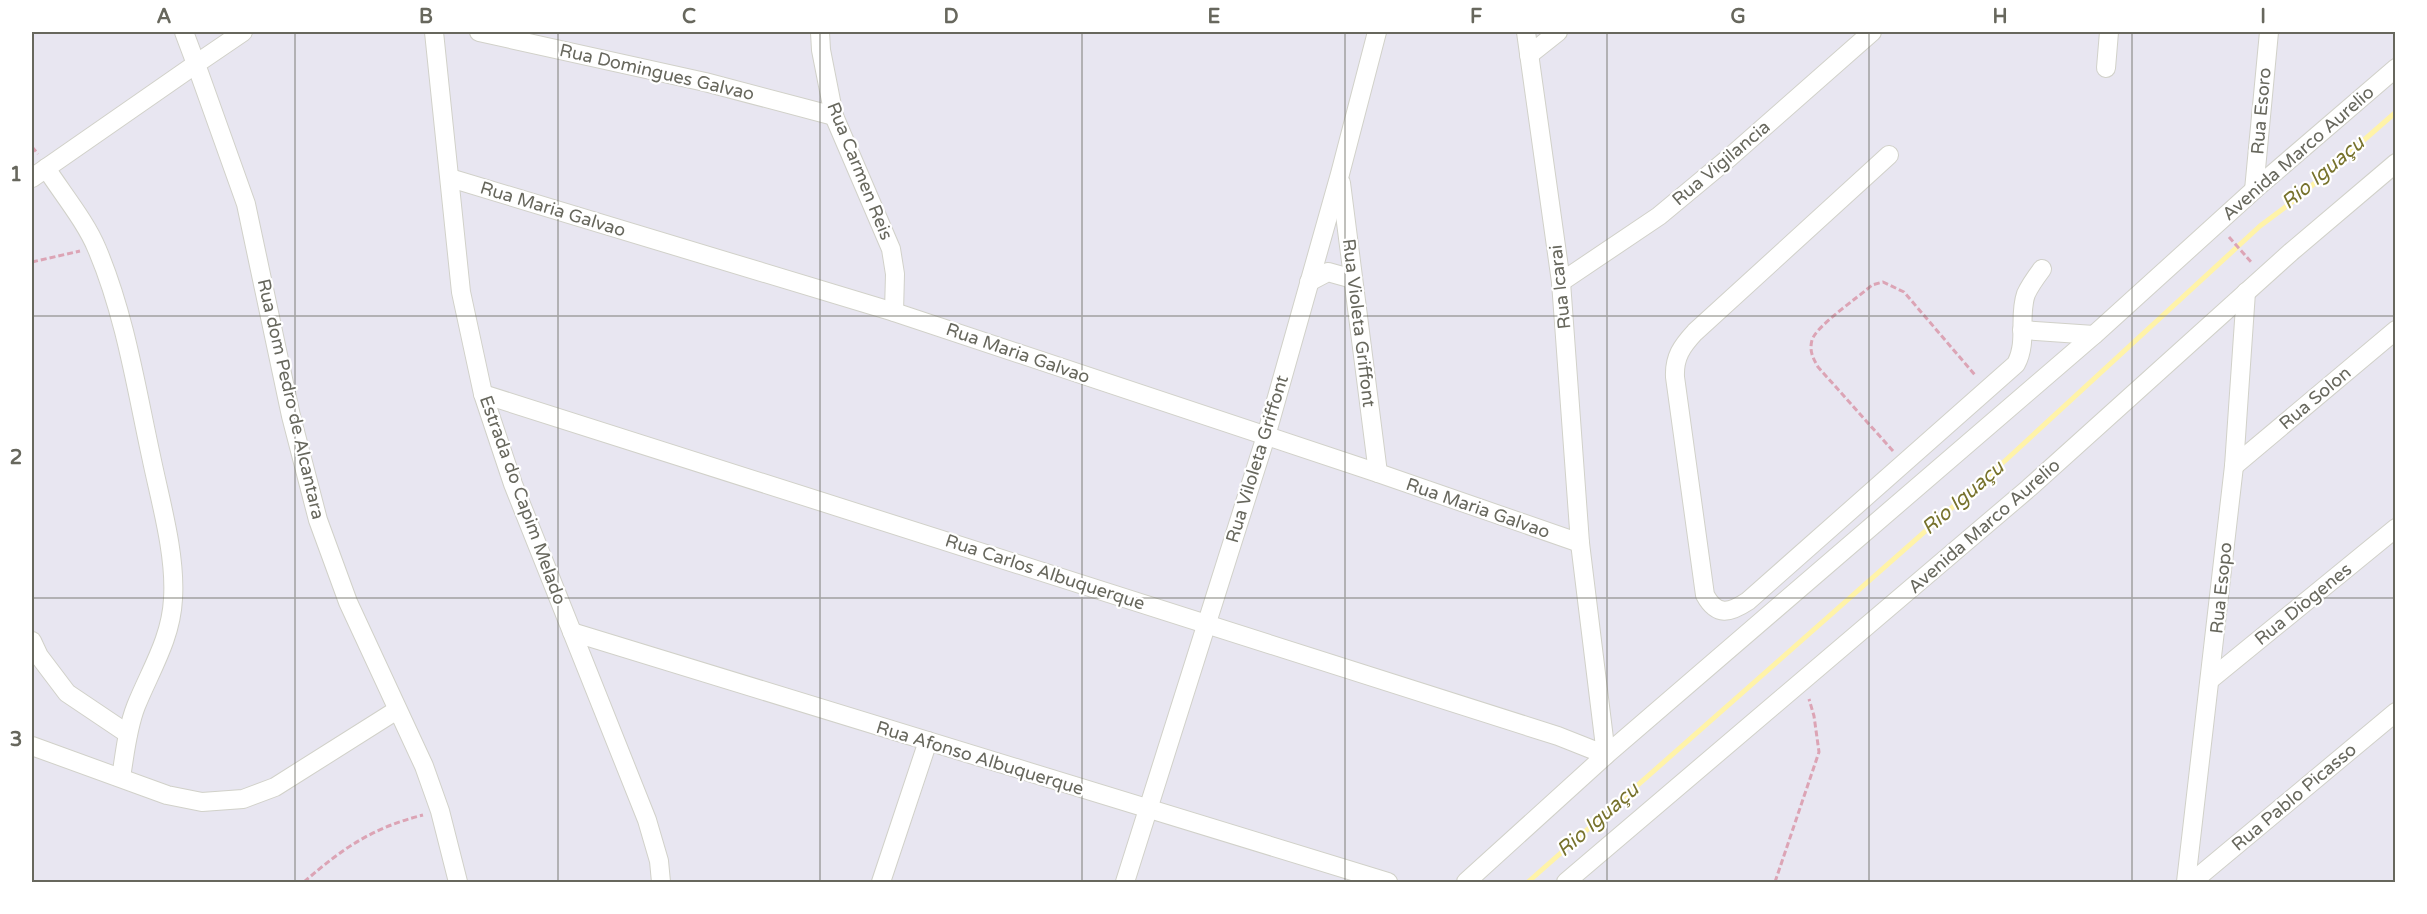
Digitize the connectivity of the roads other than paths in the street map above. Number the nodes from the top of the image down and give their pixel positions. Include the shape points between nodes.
1 (184, 32) edge
2 (243, 32) edge
3 (434, 32) edge
4 (479, 32) edge
5 (820, 32) edge
6 (1377, 32) edge
7 (1526, 32) edge
8 (1558, 32) edge
9 (1872, 32) edge
10 (2109, 32) edge
11 (2269, 32) edge
12 (1529, 55) junction
13 (196, 64) junction
14 (2106, 68) dead end
15 (2396, 68) edge
16 (834, 116) junction
17 (1889, 155) dead end
18 (2396, 163) edge
19 (39, 173) edge
20 (1340, 174) junction
21 (450, 178) junction
22 (2254, 190) junction
23 (2042, 269) dead end
24 (1353, 279) junction
25 (1309, 282) junction
26 (1561, 282) junction
27 (2246, 292) junction
28 (894, 312) junction
29 (2022, 330) junction
30 (2396, 330) edge
31 (2094, 334) junction
32 (483, 394) junction
33 (1266, 436) junction
34 (2234, 466) junction
35 (1378, 473) junction
36 (2396, 528) edge
37 (1580, 543) junction
38 (1206, 623) junction
39 (572, 632) junction
40 (32, 640) edge
41 (2211, 679) junction
42 (398, 710) junction
43 (2396, 712) edge
44 (128, 734) junction
45 (928, 741) junction
46 (32, 746) edge
47 (1606, 755) junction
48 (121, 777) junction
49 (1148, 810) junction
50 (458, 882) edge
51 (661, 882) edge
52 (881, 882) edge
53 (1125, 882) edge
54 (1388, 882) edge
55 (1466, 882) edge
56 (1566, 882) edge
57 (2186, 882) edge
58 (2192, 882) edge

1 - 13 street, Rua dom Pedro de Alcantara
2 - 13 street
3 - 21 street, Estrada do Capim Melado
4 - 16 street, Rua Domingues Galvao via 705,82
5 - 16 street, Rua Carmen Reis
6 - 20 street, Rua Viloleta Griffont
7 - 12 street, Rua Icarai
8 - 12 street
9 - 26 street, Rua Vigilancia via 1659,216
10 - 14 street
11 - 22 street, Rua Esoro
12 - 26 street, Rua Icarai
13 - 19 street
13 - 42 street, Rua dom Pedro de Alcantara via 246,204 291,416 318,520 348,602
15 - 22 street, Avenida Marco Aurelio
16 - 28 street, Rua Carmen Reis via 891,249
17 - 29 street via 1695,332 1678,354 1675,377 1705,594 1710,604 1728,611 1748,601 2016,364 2021,354
18 - 27 street, Avenida Marco Aurelio
19 - 44 street via 96,247 110,285 127,345 164,519 173,599 168,632
20 - 24 street, Rua Violeta Griffont
20 - 25 street, Rua Viloleta Griffont
21 - 28 street, Rua Maria Galvao
21 - 32 street, Estrada do Capim Melado via 462,292
22 - 31 street, Avenida Marco Aurelio
23 - 29 street via 2026,294
24 - 25 street via 1328,272
24 - 35 street, Rua Violeta Griffont
25 - 33 street, Rua Viloleta Griffont
26 - 37 street, Rua Icarai
27 - 34 street, Rua Esopo
27 - 56 street, Avenida Marco Aurelio via 2029,488
28 - 33 street, Rua Maria Galvao
29 - 31 street
30 - 34 street, Rua Solon
31 - 47 street, Avenida Marco Aurelio
32 - 38 street, Rua Carlos Albuquerque
32 - 39 street, Estrada do Capim Melado via 513,484
33 - 35 street, Rua Maria Galvao
33 - 38 street, Rua Viloleta Griffont
34 - 41 street, Rua Esopo
35 - 37 street, Rua Maria Galvao
36 - 41 street, Rua Diogenes
37 - 47 street, Rua Icarai
38 - 47 street, Rua Carlos Albuquerque via 1558,736
38 - 49 street, Rua Viloleta Griffont
39 - 45 street, Rua Afonso Albuquerque
39 - 51 street, Estrada do Capim Melado via 647,820
40 - 44 street via 67,693
41 - 57 street, Rua Esopo
42 - 48 street via 275,787 243,799 202,802 167,795
42 - 50 street, Rua dom Pedro de Alcantara via 440,811
43 - 58 street, Rua Pablo Picasso
44 - 48 street
45 - 49 street, Rua Afonso Albuquerque
45 - 52 street
46 - 48 street
47 - 55 street, Avenida Marco Aurelio
49 - 53 street, Rua Viloleta Griffont
49 - 54 street, Rua Afonso Albuquerque

